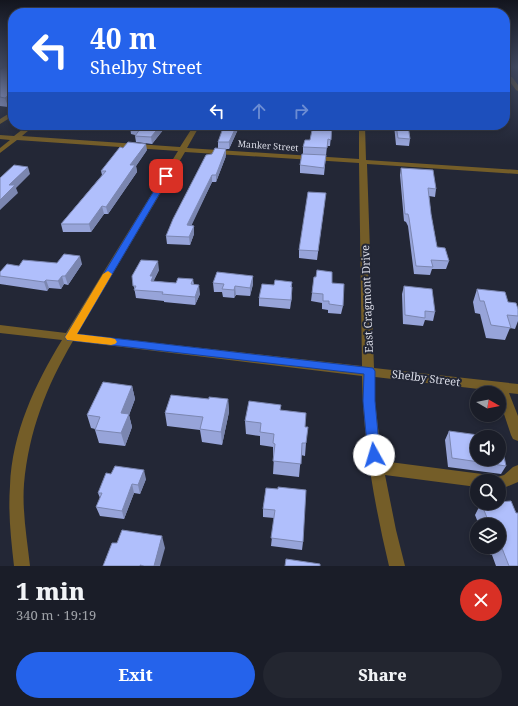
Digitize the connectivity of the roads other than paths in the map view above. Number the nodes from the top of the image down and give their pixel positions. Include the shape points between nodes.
1 (26, 130) edge
2 (194, 130) edge
3 (362, 130) edge
4 (0, 137) edge
5 (16, 138) junction
6 (182, 149) junction
7 (0, 151) edge
8 (363, 162) junction
9 (518, 172) edge
10 (0, 329) edge
11 (70, 337) junction
12 (369, 371) junction
13 (493, 386) edge
14 (506, 388) edge
15 (518, 389) edge
16 (506, 401) edge
17 (518, 435) edge
18 (376, 467) junction
19 (518, 472) edge
20 (470, 479) edge
21 (506, 481) edge
22 (22, 566) edge
23 (397, 566) edge

1 - 5 street
2 - 6 street
3 - 8 street, East Cragmont Drive
4 - 5 street, Manker Street
5 - 6 street, Manker Street
5 - 7 street
6 - 8 street, Manker Street
6 - 11 street
8 - 9 street, Manker Street
8 - 12 street, East Cragmont Drive
10 - 11 street, Shelby Street
11 - 12 street, Shelby Street
11 - 22 street via 45,379 33,408 22,448 17,485
12 - 13 street, Shelby Street
12 - 18 street, East Cragmont Drive via 369,401
14 - 15 street, Shelby Street
16 - 17 street
18 - 20 street
18 - 23 street, East Cragmont Drive
19 - 21 street

